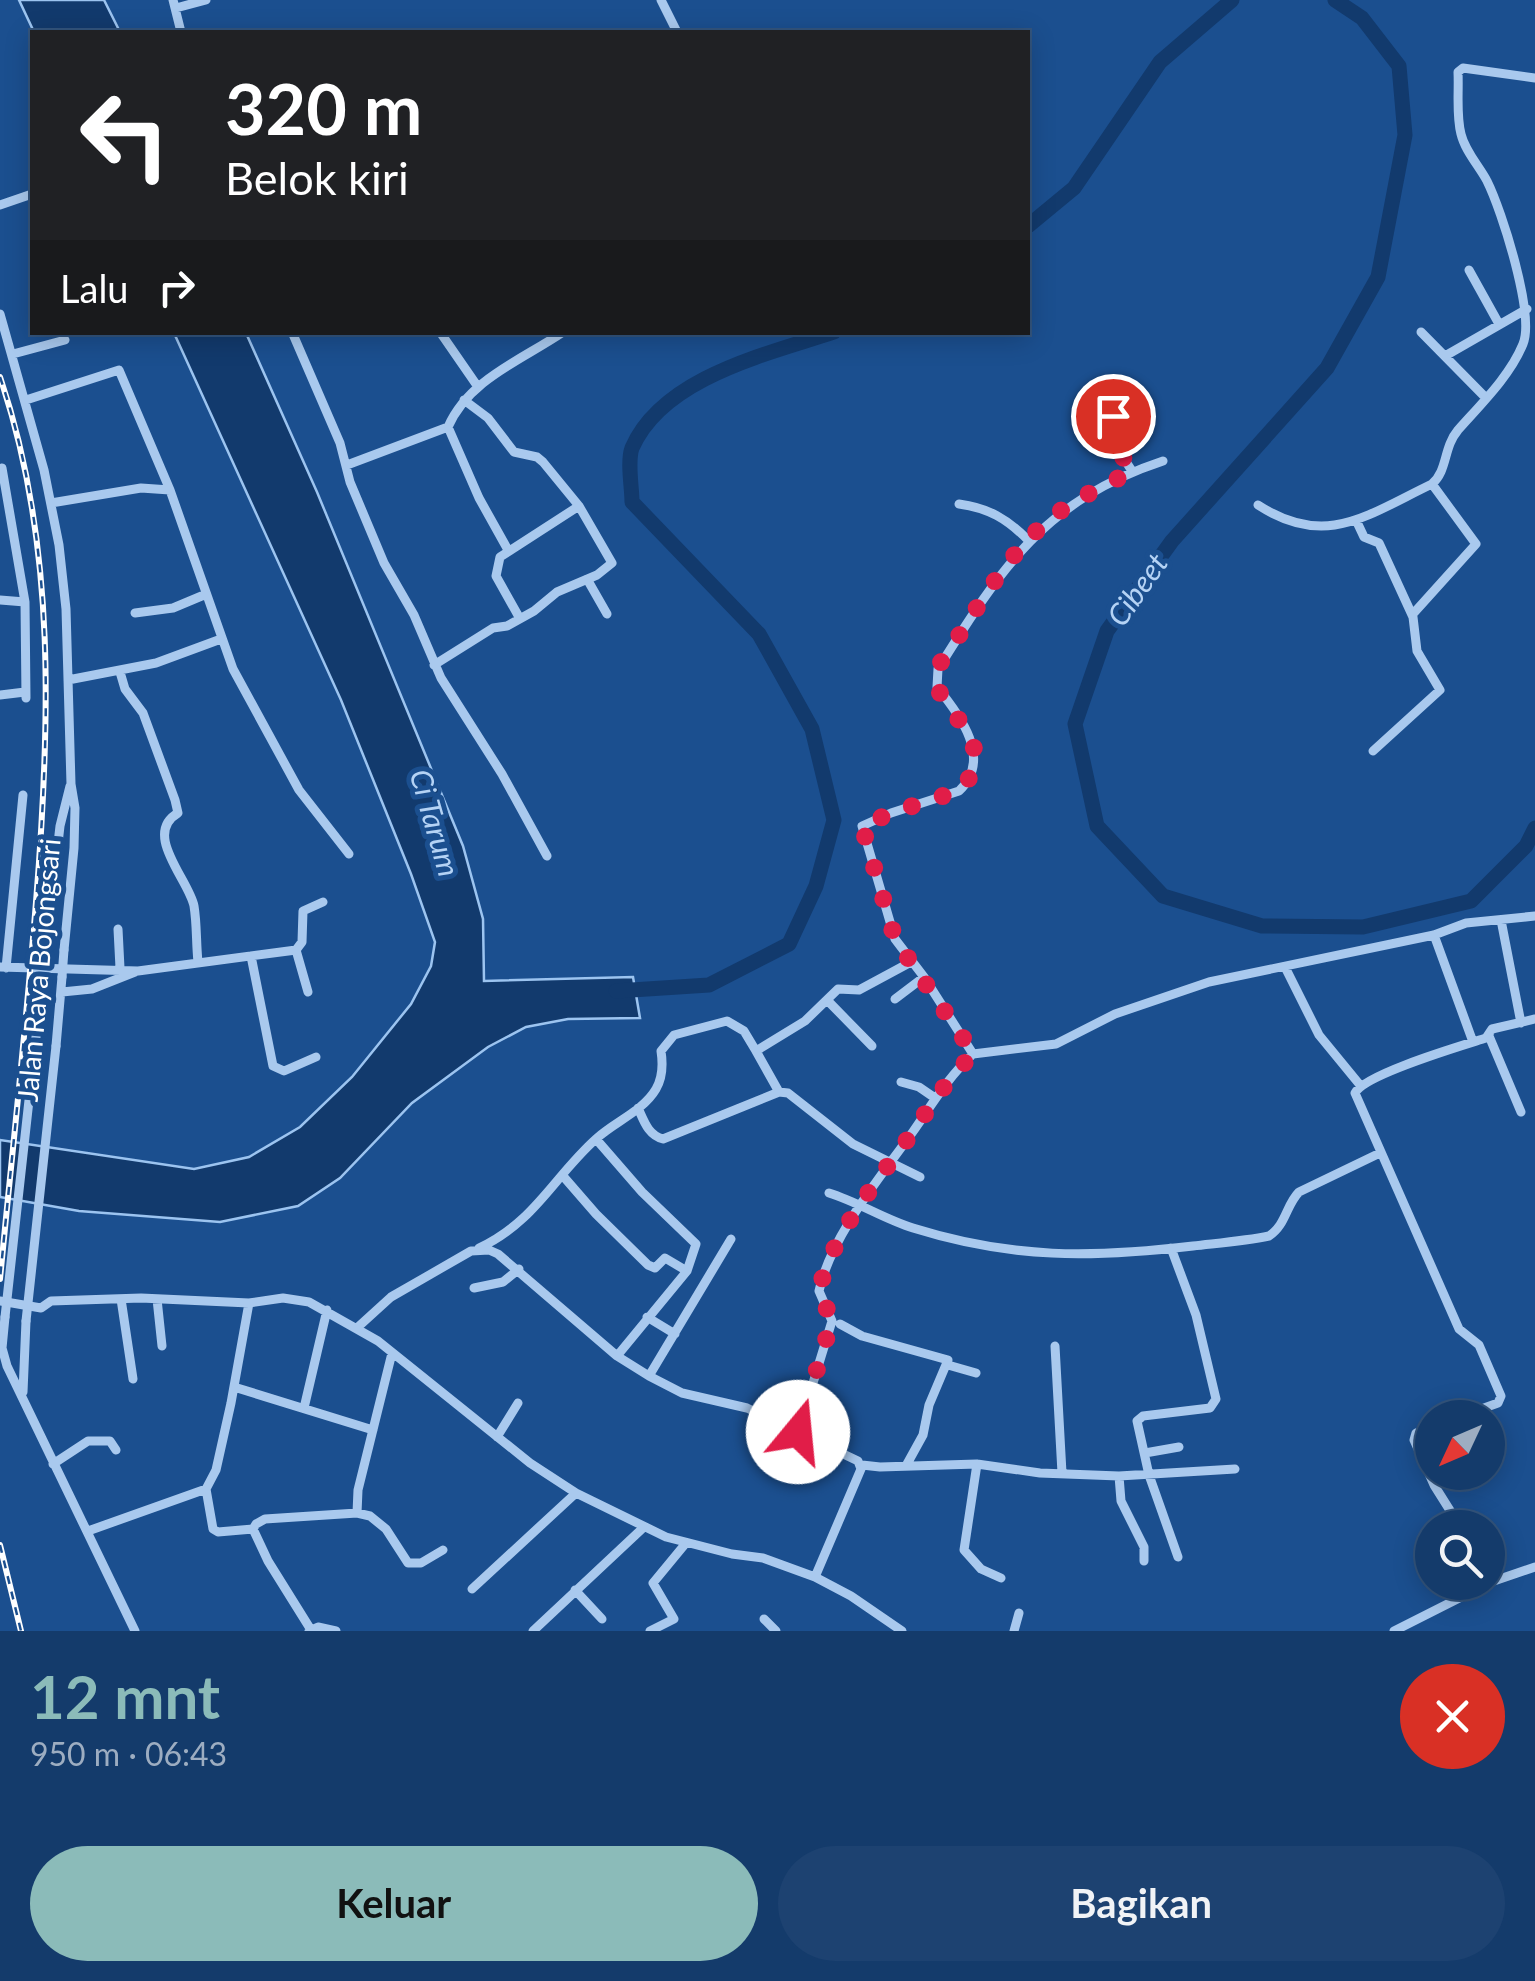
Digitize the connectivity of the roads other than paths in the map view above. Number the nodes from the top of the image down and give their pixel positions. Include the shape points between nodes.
1 (206, 0) edge
2 (661, 0) edge
3 (175, 4) edge
4 (181, 30) edge
5 (676, 30) edge
6 (1535, 78) edge
7 (30, 195) edge
8 (0, 205) edge
9 (1469, 270) dead end
10 (1527, 309) junction
11 (0, 314) edge
12 (1499, 324) junction
13 (1421, 332) dead end
14 (293, 335) edge
15 (442, 335) edge
16 (558, 335) edge
17 (65, 340) dead end
18 (13, 354) junction
19 (1445, 356) junction
20 (478, 387) junction
21 (1486, 398) junction
22 (26, 400) junction
23 (464, 400) junction
24 (1148, 410) dead end
25 (448, 427) junction
26 (1163, 460) dead end
27 (347, 465) junction
28 (2, 468) edge
29 (1132, 471) junction
30 (1432, 484) junction
31 (170, 490) junction
32 (51, 503) junction
33 (959, 504) dead end
34 (1258, 505) dead end
35 (578, 506) junction
36 (1356, 520) junction
37 (1028, 540) junction
38 (508, 550) junction
39 (587, 579) junction
40 (204, 595) junction
41 (0, 600) edge
42 (25, 602) junction
43 (135, 614) dead end
44 (607, 614) dead end
45 (1412, 615) junction
46 (519, 617) junction
47 (221, 639) junction
48 (434, 665) junction
49 (120, 672) junction
50 (68, 680) junction
51 (0, 695) edge
52 (1373, 750) dead end
53 (71, 784) junction
54 (23, 796) dead end
55 (350, 854) dead end
56 (547, 856) dead end
57 (323, 902) dead end
58 (1535, 916) edge
59 (1501, 920) junction
60 (48, 924) junction
61 (67, 925) junction
62 (118, 930) dead end
63 (1434, 935) junction
64 (296, 950) junction
65 (251, 956) junction
66 (198, 962) junction
67 (911, 962) junction
68 (3, 967) edge
69 (1285, 967) junction
70 (120, 968) junction
71 (100, 971) junction
72 (138, 971) junction
73 (924, 977) junction
74 (102, 984) junction
75 (62, 992) junction
76 (308, 992) dead end
77 (894, 999) dead end
78 (826, 1000) junction
79 (1535, 1019) edge
80 (1521, 1023) junction
81 (1488, 1036) junction
82 (1473, 1042) junction
83 (872, 1046) dead end
84 (756, 1050) junction
85 (974, 1054) junction
86 (316, 1057) dead end
87 (900, 1082) dead end
88 (1360, 1085) junction
89 (778, 1092) junction
90 (935, 1098) junction
91 (638, 1108) junction
92 (1521, 1112) dead end
93 (596, 1139) junction
94 (1380, 1152) junction
95 (890, 1160) junction
96 (563, 1176) junction
97 (920, 1177) dead end
98 (829, 1192) dead end
99 (860, 1203) junction
100 (731, 1239) dead end
101 (1171, 1248) junction
102 (471, 1251) junction
103 (519, 1268) junction
104 (687, 1271) junction
105 (474, 1288) dead end
106 (157, 1299) junction
107 (121, 1300) junction
108 (0, 1302) edge
109 (249, 1303) junction
110 (327, 1310) junction
111 (648, 1317) junction
112 (840, 1324) dead end
113 (358, 1327) junction
114 (675, 1334) junction
115 (162, 1346) dead end
116 (1055, 1346) dead end
117 (392, 1353) junction
118 (616, 1356) junction
119 (948, 1365) junction
120 (976, 1374) dead end
121 (649, 1376) junction
122 (133, 1379) dead end
123 (234, 1387) junction
124 (23, 1400) junction
125 (1498, 1400) edge
126 (518, 1403) dead end
127 (304, 1408) junction
128 (373, 1430) junction
129 (798, 1432) junction
130 (497, 1437) junction
131 (1179, 1446) dead end
132 (116, 1450) dead end
133 (1145, 1453) junction
134 (54, 1464) junction
135 (862, 1464) junction
136 (907, 1464) junction
137 (977, 1464) junction
138 (1235, 1470) dead end
139 (1062, 1474) junction
140 (1149, 1474) junction
141 (1118, 1476) junction
142 (206, 1490) junction
143 (576, 1493) junction
144 (357, 1513) junction
145 (644, 1527) junction
146 (253, 1530) junction
147 (88, 1531) junction
148 (686, 1543) junction
149 (444, 1550) dead end
150 (1178, 1557) dead end
151 (1144, 1561) dead end
152 (1535, 1567) edge
153 (1505, 1575) edge
154 (815, 1577) junction
155 (1000, 1578) dead end
156 (472, 1589) dead end
157 (576, 1590) junction
158 (1451, 1600) edge
159 (1019, 1613) dead end
160 (764, 1618) dead end
161 (674, 1619) junction
162 (602, 1620) dead end
163 (886, 1620) junction
164 (310, 1630) edge
165 (535, 1630) edge
166 (136, 1631) edge
167 (336, 1631) edge
168 (650, 1631) edge
169 (681, 1631) edge
170 (776, 1631) edge
171 (877, 1631) edge
172 (902, 1631) edge
173 (1014, 1631) edge
174 (1394, 1631) edge

1 - 3 street
2 - 5 street
3 - 4 street
6 - 10 street via 1458,72 1460,131 1501,217
7 - 8 street
9 - 12 street
10 - 12 street
10 - 21 street via 1522,348
11 - 18 street, Jalan Raya Bojongsari
12 - 19 street
13 - 19 street
14 - 27 street
15 - 20 street
16 - 20 street
17 - 18 street
18 - 22 street, Jalan Raya Bojongsari
19 - 21 street
20 - 23 street
21 - 30 street via 1448,442
22 - 31 street via 120,370
22 - 32 street, Jalan Raya Bojongsari
23 - 25 street
23 - 35 street via 514,452 540,458
24 - 29 street via 1106,421
25 - 27 street
25 - 38 street
26 - 29 street
27 - 48 street via 384,563
28 - 42 street
29 - 37 street via 1059,512
30 - 36 street
30 - 45 street via 1476,544
31 - 32 street via 140,488
31 - 40 street
32 - 50 street, Jalan Raya Bojongsari via 64,582
33 - 37 street via 1009,520
34 - 36 street via 1295,524 1332,527
35 - 38 street
35 - 39 street via 612,563
36 - 45 street via 1364,537 1379,543
37 - 67 street via 938,669 937,687 973,743 965,785 862,826 895,939
38 - 46 street via 496,576
39 - 44 street
39 - 46 street
40 - 43 street
40 - 47 street
41 - 42 street
42 - 51 street via 26,695
45 - 52 street via 1417,651 1440,690
46 - 48 street
47 - 49 street
47 - 55 street via 286,770
48 - 56 street
49 - 50 street
49 - 66 street via 143,712 175,800 177,814 165,835 194,907
50 - 53 street, Jalan Raya Bojongsari
53 - 60 street, Jalan Raya Bojongsari
53 - 61 street, Jalan Raya Bojongsari
54 - 68 street
57 - 64 street via 303,911
58 - 59 street
59 - 63 street
59 - 80 street
60 - 61 street
60 - 124 street, Jalan Raya Bojongsari, bridge via 5,1317 3,1357
61 - 75 street, Jalan Raya Bojongsari, bridge
62 - 70 street
63 - 69 street
63 - 82 street
64 - 65 street
64 - 76 street
65 - 66 street
65 - 86 street via 273,1066 284,1071
66 - 72 street
67 - 73 street
67 - 78 street via 859,990 838,989
68 - 71 street
69 - 85 street via 1184,990 1056,1044
69 - 88 street via 1319,1035
70 - 71 street
70 - 72 street
71 - 74 street
72 - 74 street
73 - 77 street
73 - 85 street
74 - 75 street
75 - 124 street, Jalan Raya Bojongsari, bridge
78 - 83 street
78 - 84 street
79 - 80 street
80 - 81 street via 1492,1029
81 - 82 street
81 - 92 street
82 - 88 street
84 - 89 street
84 - 91 street via 744,1031 726,1021 674,1035 662,1049 656,1089
85 - 90 street
87 - 90 street
88 - 94 street via 1355,1098
89 - 91 street via 663,1139 646,1126
89 - 95 street via 795,1095 854,1144
90 - 95 street
91 - 93 street
93 - 96 street
93 - 104 street via 696,1244
94 - 101 street via 1299,1192 1269,1236
94 - 125 street via 1459,1328 1478,1345
95 - 97 street
95 - 99 street
96 - 102 street via 508,1234
96 - 104 street via 648,1265 655,1268 665,1258
98 - 99 street
99 - 101 street via 908,1227 1015,1252
99 - 129 street via 820,1286 832,1320
100 - 114 street
101 - 133 street via 1216,1399 1210,1408 1139,1418
102 - 103 street via 498,1254
102 - 113 street via 390,1297
103 - 105 street via 502,1282
103 - 118 street
104 - 111 street
106 - 107 street
106 - 109 street
106 - 115 street
107 - 108 street via 51,1301 41,1308
107 - 122 street
109 - 110 street via 283,1298
109 - 123 street
110 - 113 street
110 - 127 street
111 - 114 street
111 - 118 street
112 - 119 street via 945,1358
113 - 117 street
114 - 121 street
116 - 139 street
117 - 128 street
117 - 130 street
118 - 121 street
119 - 120 street
119 - 136 street
121 - 129 street
123 - 127 street
123 - 142 street
124 - 134 street, Jalan Raya Bojongsari
126 - 130 street
127 - 128 street
128 - 144 street
129 - 135 street
130 - 143 street
131 - 133 street
132 - 134 street via 110,1440 88,1441
133 - 140 street
134 - 147 street, Jalan Raya Bojongsari
135 - 136 street
135 - 154 street
136 - 137 street
137 - 139 street
137 - 155 street via 964,1550 980,1569
138 - 140 street
139 - 141 street
140 - 141 street
140 - 150 street
141 - 151 street
142 - 146 street via 215,1530
142 - 147 street
143 - 145 street
143 - 156 street
144 - 146 street via 261,1520
144 - 149 street via 380,1522 408,1563
145 - 148 street
145 - 157 street
146 - 164 street
147 - 166 street, Jalan Raya Bojongsari
148 - 154 street via 763,1558
148 - 161 street via 652,1583
152 - 153 street
154 - 163 street
157 - 162 street
157 - 165 street
158 - 174 street
159 - 173 street
160 - 170 street
161 - 168 street
161 - 169 street
163 - 171 street
163 - 172 street
164 - 167 street

